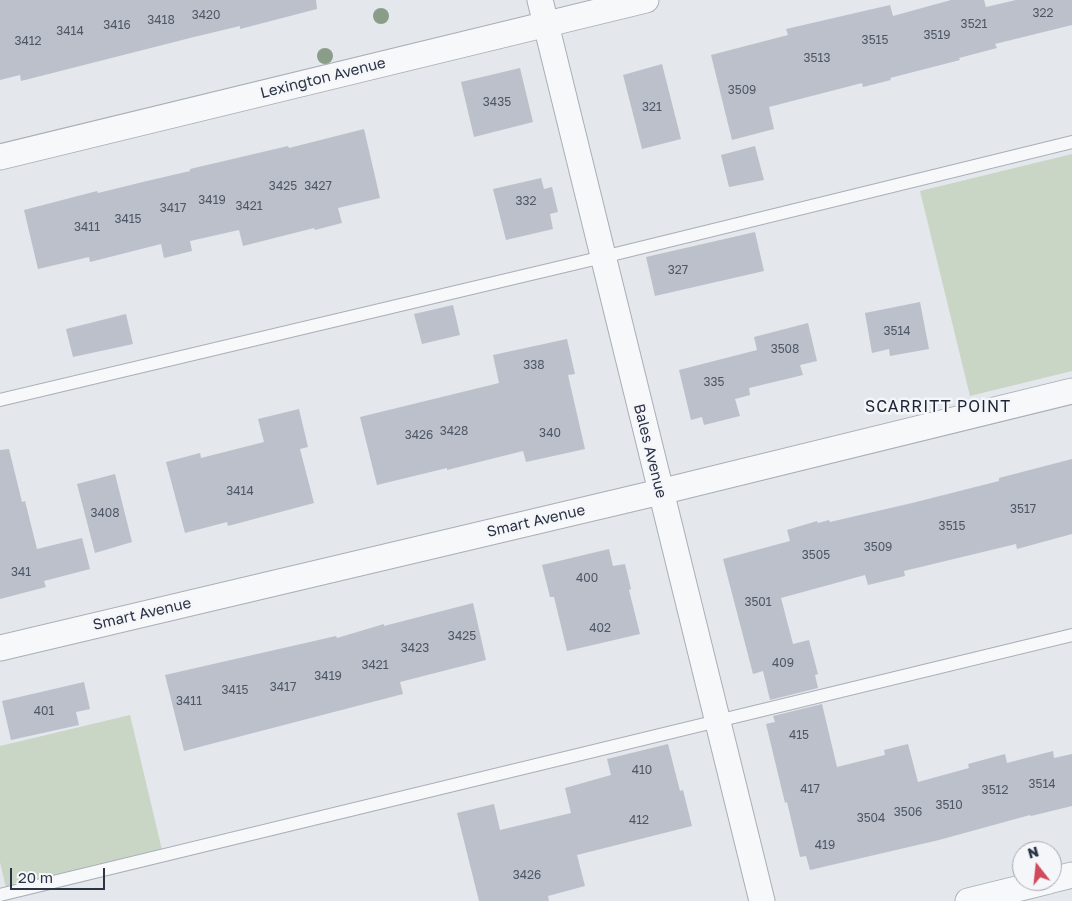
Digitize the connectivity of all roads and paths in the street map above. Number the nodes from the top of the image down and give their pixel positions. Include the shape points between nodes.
1 (540, 0) edge
2 (646, 0) edge
3 (547, 24) junction
4 (1072, 142) edge
5 (0, 157) edge
6 (603, 256) junction
7 (1072, 391) edge
8 (0, 400) edge
9 (660, 492) junction
10 (1072, 635) edge
11 (0, 648) edge
12 (717, 721) junction
13 (1012, 890) edge
14 (0, 896) edge
15 (762, 901) edge
16 (968, 901) edge

1 - 3 street, Bales Avenue
2 - 3 street, Lexington Avenue
3 - 5 street, Lexington Avenue
3 - 6 street, Bales Avenue
4 - 6 lane
6 - 8 lane
6 - 9 street, Bales Avenue
7 - 9 street, Smart Avenue
9 - 11 street, Smart Avenue
9 - 12 street, Bales Avenue
10 - 12 lane
12 - 14 lane
12 - 15 street, Bales Avenue
13 - 16 street

